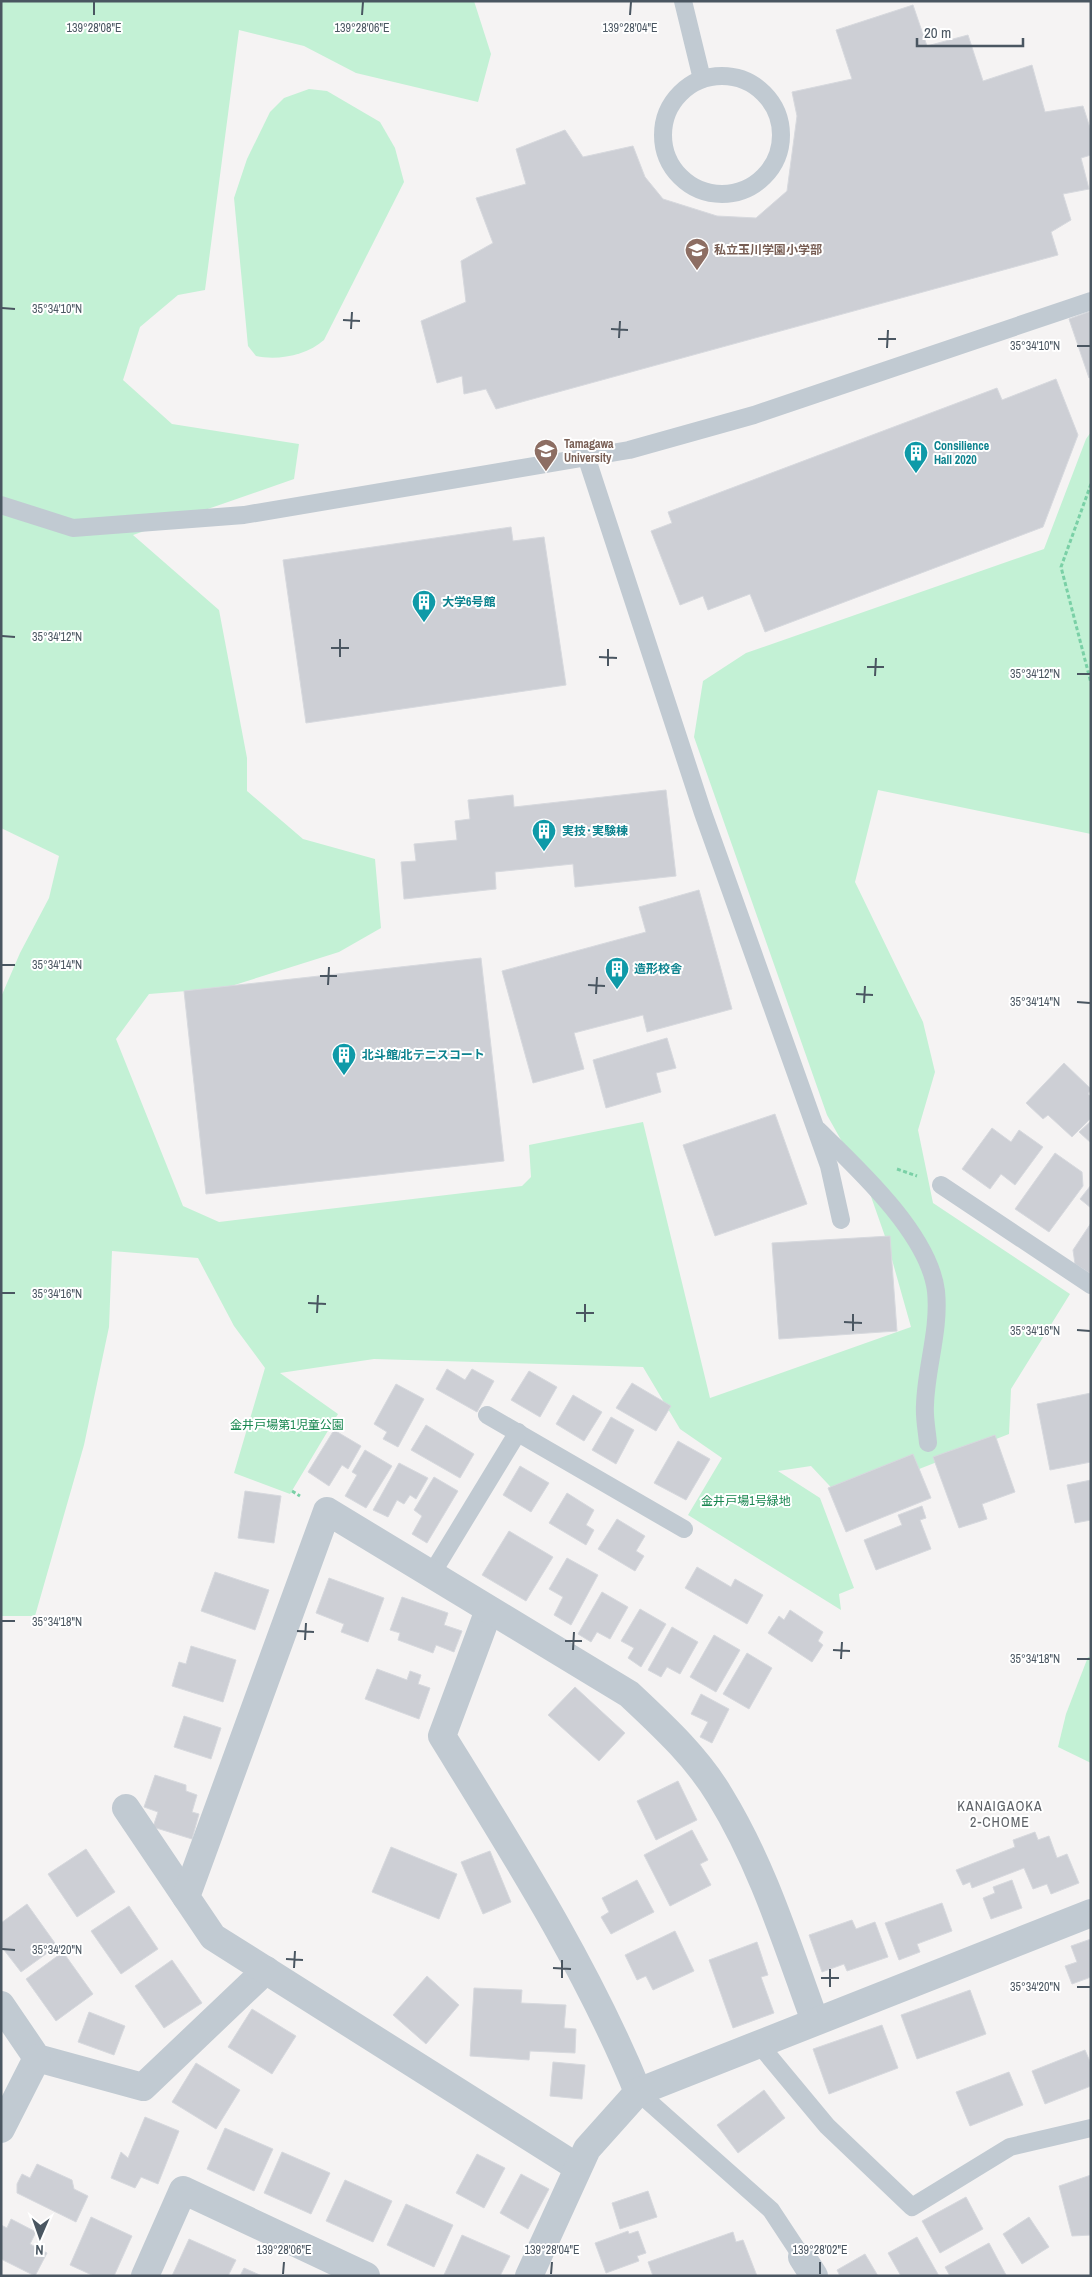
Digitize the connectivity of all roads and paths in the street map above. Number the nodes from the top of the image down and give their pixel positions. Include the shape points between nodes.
1 (683, 1) edge
2 (702, 79) junction
3 (1091, 301) edge
4 (586, 456) junction
5 (1091, 484) edge
6 (1, 505) edge
7 (1091, 683) edge
8 (814, 1126) junction
9 (941, 1186) dead end
10 (841, 1220) dead end
11 (1091, 1285) edge
12 (487, 1415) dead end
13 (518, 1432) junction
14 (928, 1443) dead end
15 (684, 1529) dead end
16 (432, 1575) junction
17 (489, 1610) junction
18 (126, 1808) dead end
19 (186, 1897) junction
20 (1091, 1912) edge
21 (266, 1970) junction
22 (1, 2005) edge
23 (815, 2021) junction
24 (758, 2043) junction
25 (37, 2058) junction
26 (638, 2092) junction
27 (1, 2128) edge
28 (1091, 2128) edge
29 (577, 2167) junction
30 (808, 2266) edge
31 (145, 2276) edge
32 (366, 2276) edge
33 (529, 2276) edge

1 - 2 lane
2 - 2 lane via 730,75 749,81 766,94 778,111 782,131 780,151 771,170 756,184 736,193 716,194 698,189 682,179 670,165 663,147 662,129 667,111 677,95 691,83
3 - 4 lane via 754,415 629,450
4 - 6 lane via 244,515 73,528
4 - 8 lane via 703,813
5 - 7 path via 1061,567
8 - 10 lane
8 - 14 lane via 879,1189 924,1253 936,1290 934,1342 924,1406
9 - 11 lane
12 - 13 lane
13 - 15 lane
13 - 16 lane
16 - 17 street
16 - 19 street via 326,1511
17 - 23 street via 629,1694 670,1732 720,1795 756,1863
17 - 26 street via 442,1736 561,1936 625,2060
18 - 19 street
19 - 21 street via 213,1937
20 - 23 street
21 - 25 street via 143,2087
21 - 29 street
22 - 25 street
23 - 24 street
24 - 26 street
24 - 28 lane via 827,2126 912,2207 1010,2147
25 - 27 street
26 - 29 street via 587,2149
26 - 30 lane via 771,2210
29 - 33 street
31 - 32 street via 183,2190

